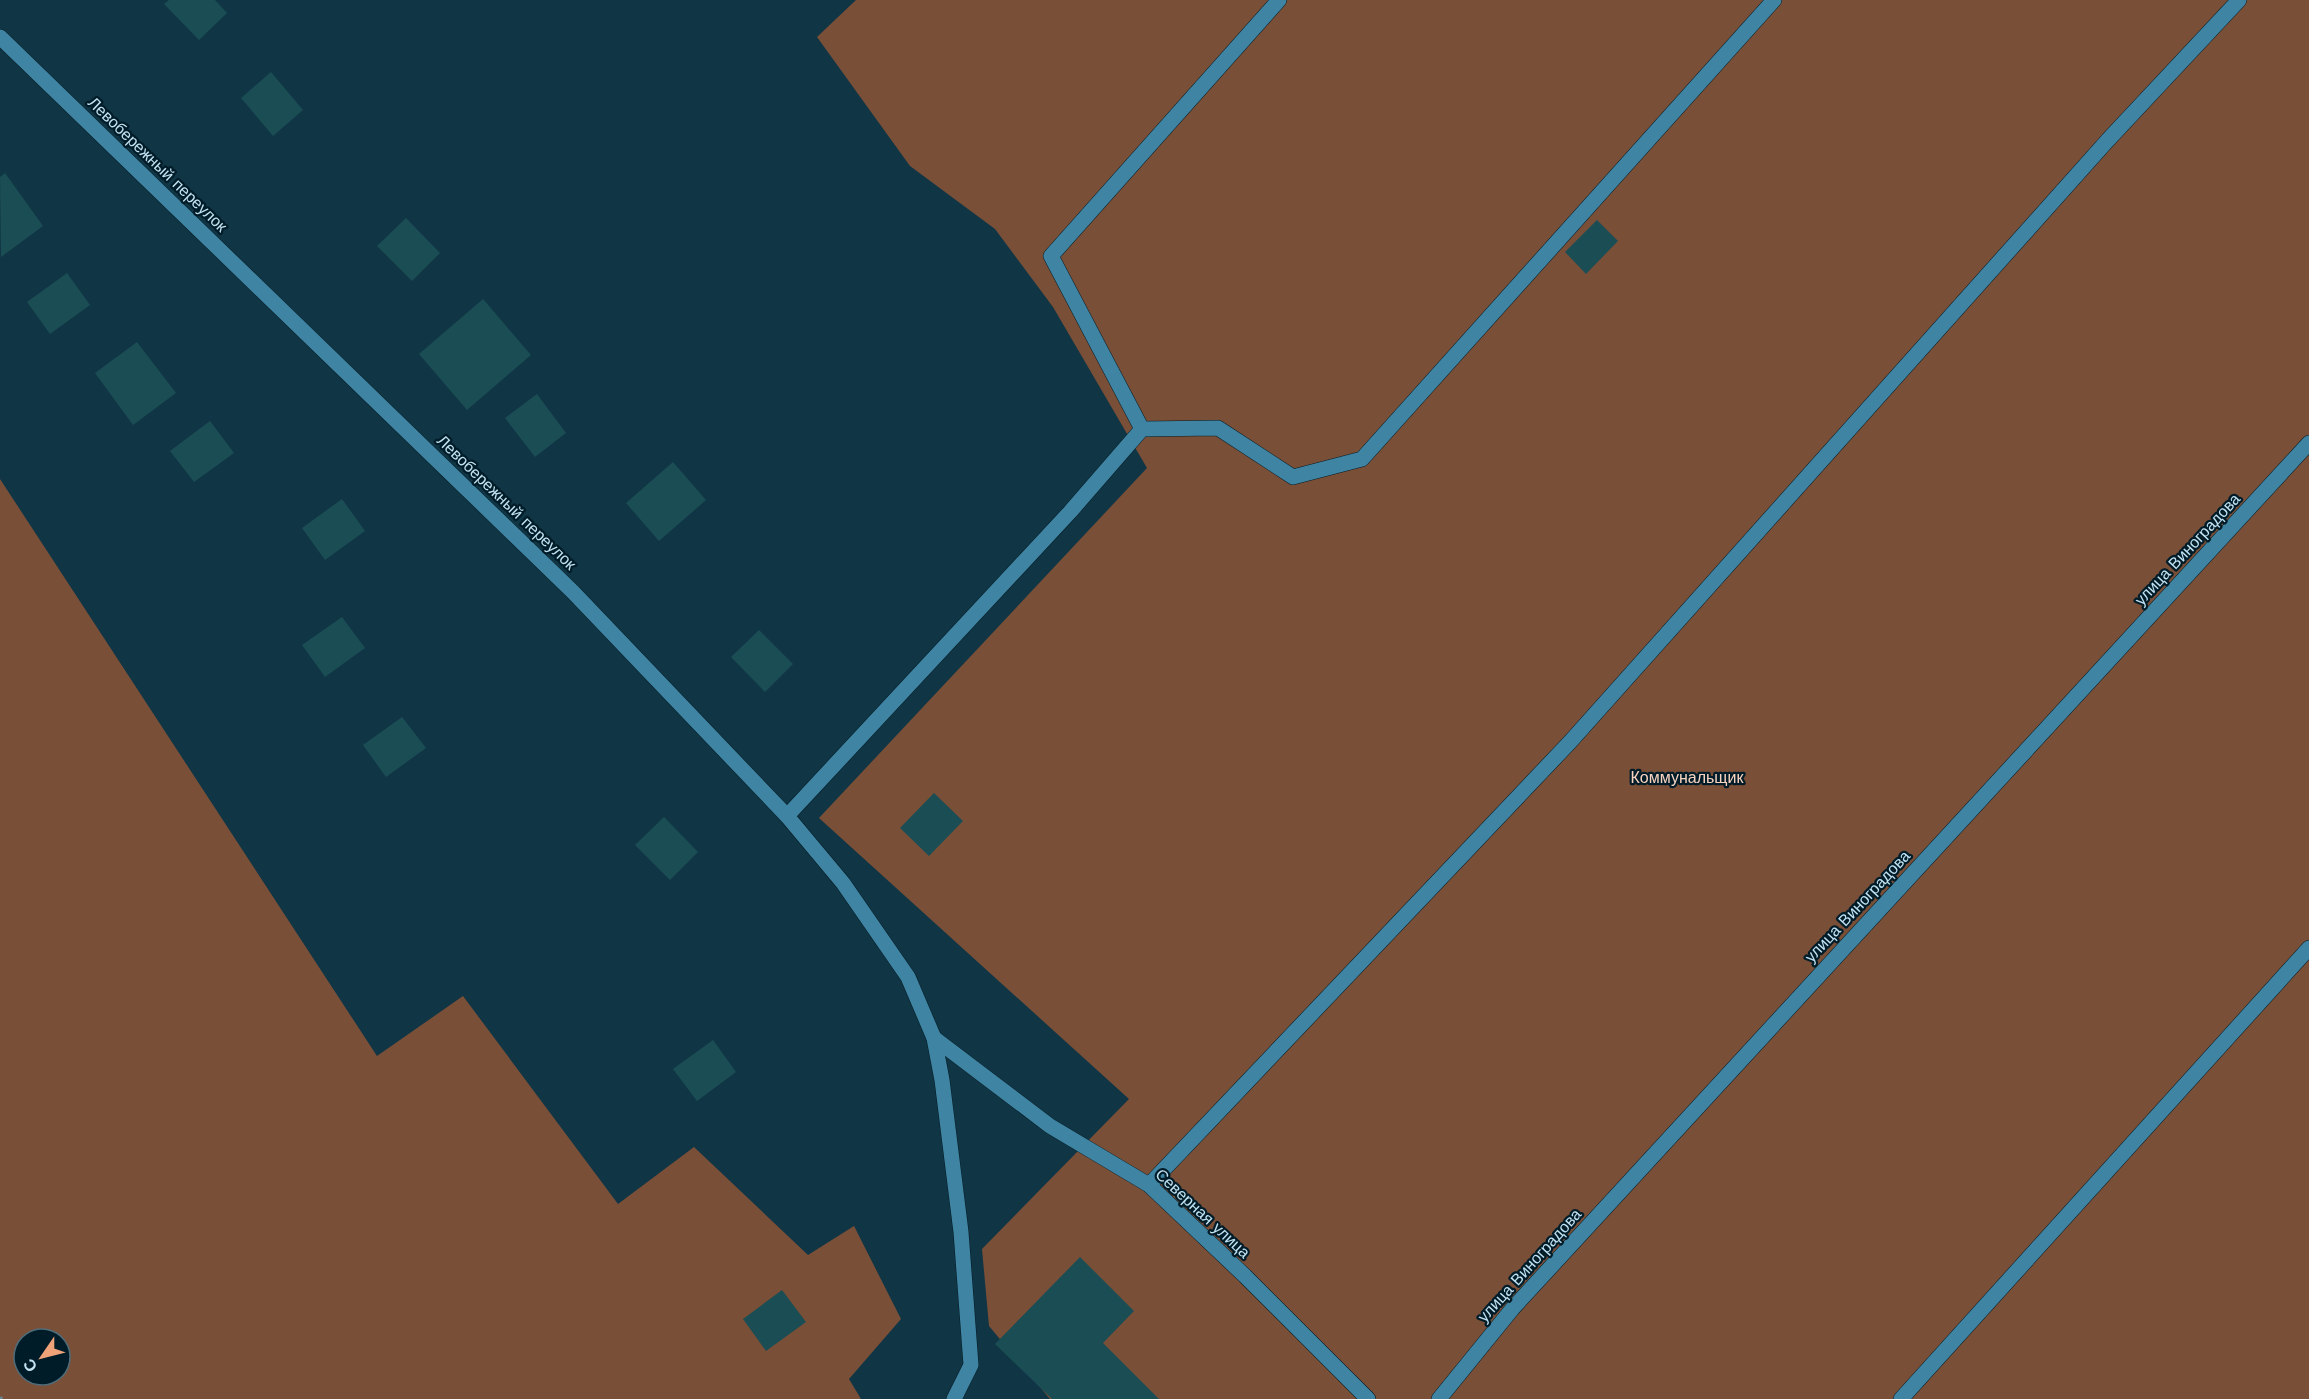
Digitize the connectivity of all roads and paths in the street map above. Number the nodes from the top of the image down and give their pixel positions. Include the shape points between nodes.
1 (1279, 0) edge
2 (1774, 0) edge
3 (2239, 0) edge
4 (0, 36) edge
5 (1142, 429) junction
6 (2309, 443) edge
7 (787, 816) junction
8 (2309, 948) edge
9 (934, 1038) junction
10 (1149, 1185) junction
11 (954, 1399) edge
12 (1368, 1399) edge
13 (1439, 1399) edge
14 (1902, 1399) edge

1 - 5 street via 1051,256
2 - 5 street via 1362,459 1293,477 1218,428
3 - 10 street via 2099,150 1570,742
4 - 7 street, Левобережный переулок via 573,592
5 - 7 street via 1070,512
6 - 13 street, улица Виноградова via 1513,1308
7 - 9 street, Левобережный переулок via 843,883 908,977
8 - 14 street
9 - 10 street, Северная улица via 1050,1126
9 - 11 street, Левобережный переулок via 961,1233 971,1365
10 - 12 street, Северная улица

